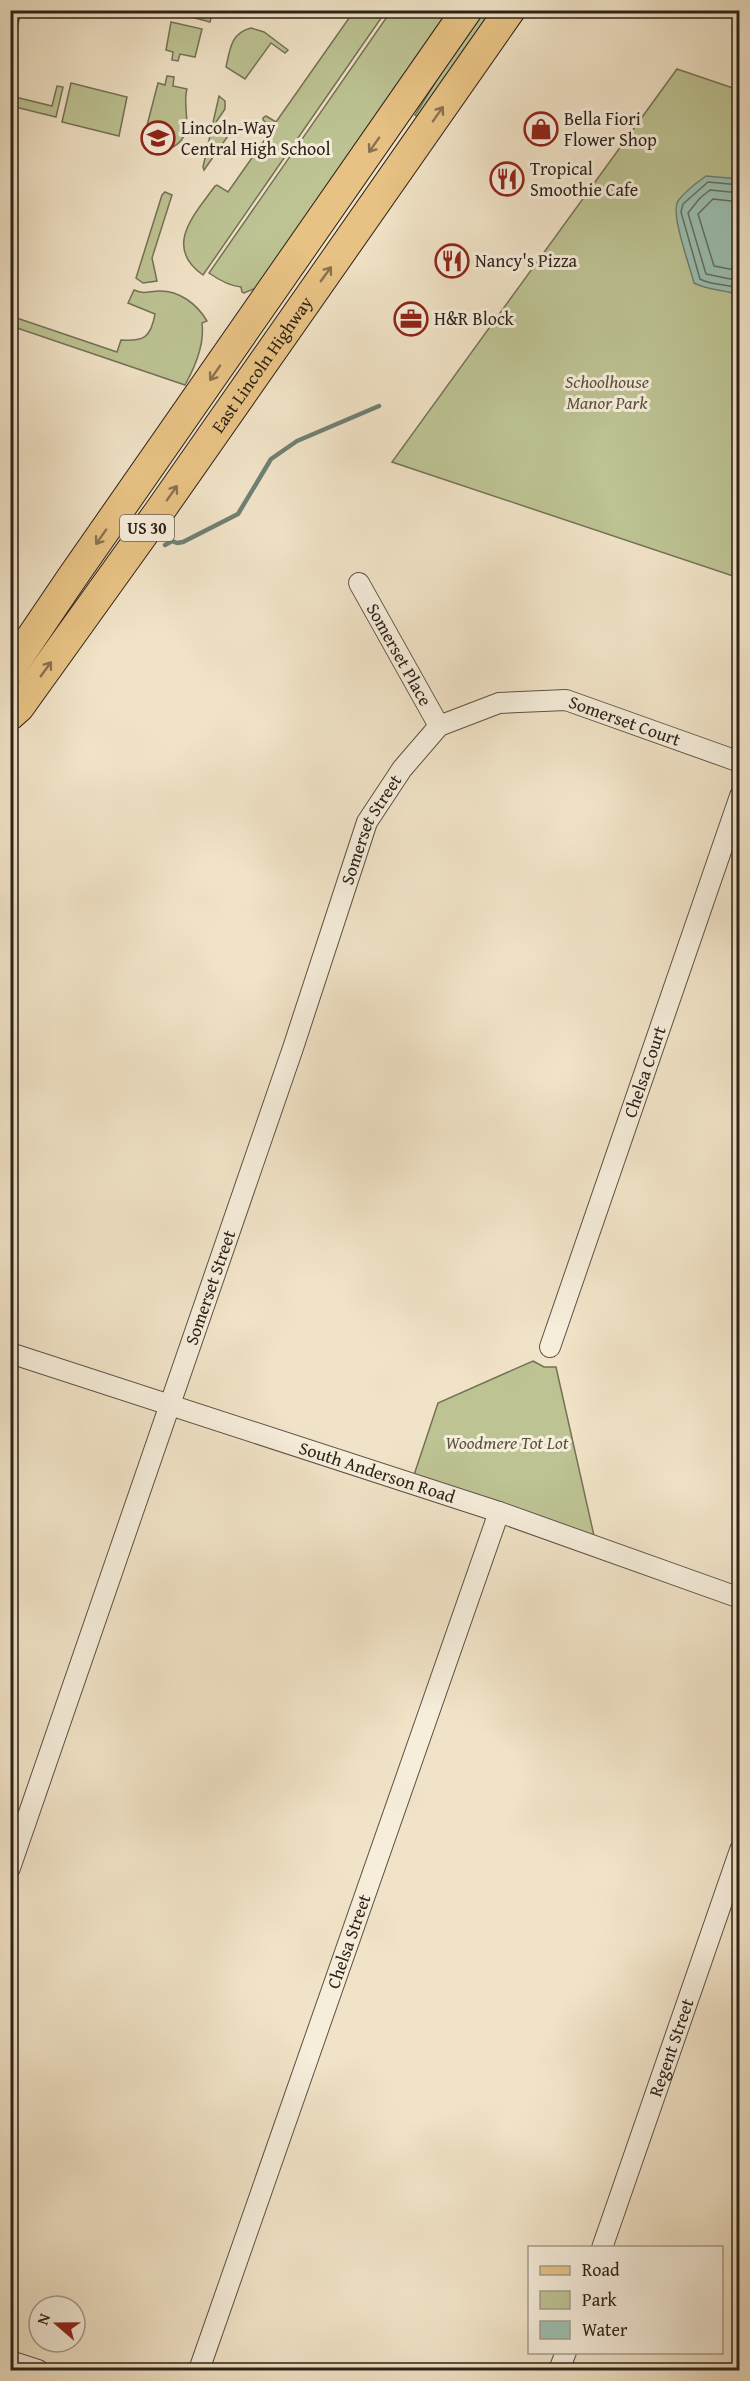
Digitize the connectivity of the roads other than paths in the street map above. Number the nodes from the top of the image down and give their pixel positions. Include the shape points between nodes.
1 (467, 10) edge
2 (510, 10) edge
3 (359, 583) dead end
4 (10, 669) edge
5 (10, 715) edge
6 (439, 726) junction
7 (740, 762) edge
8 (740, 796) edge
9 (550, 1347) dead end
10 (10, 1353) edge
11 (169, 1406) junction
12 (499, 1512) junction
13 (740, 1598) edge
14 (740, 1850) edge
15 (10, 1868) edge
16 (602, 2246) edge
17 (565, 2354) edge
18 (11, 2363) edge
19 (38, 2370) edge
20 (199, 2370) edge
21 (559, 2370) edge

1 -> 4 main road, East Lincoln Highway / US 30
5 -> 2 main road, East Lincoln Highway / US 30 via 159,512
3 - 6 street, Somerset Place
6 - 7 street, Somerset Court via 499,704 566,700
6 - 11 street, Somerset Street via 402,769 367,822
8 - 9 street, Chelsa Court
10 - 11 street, South Anderson Road
11 - 12 street, South Anderson Road
11 - 15 street, Somerset Street
12 - 13 street, South Anderson Road
12 - 20 street, Chelsa Street
14 - 16 street, Regent Street
17 - 21 street
18 - 19 street

